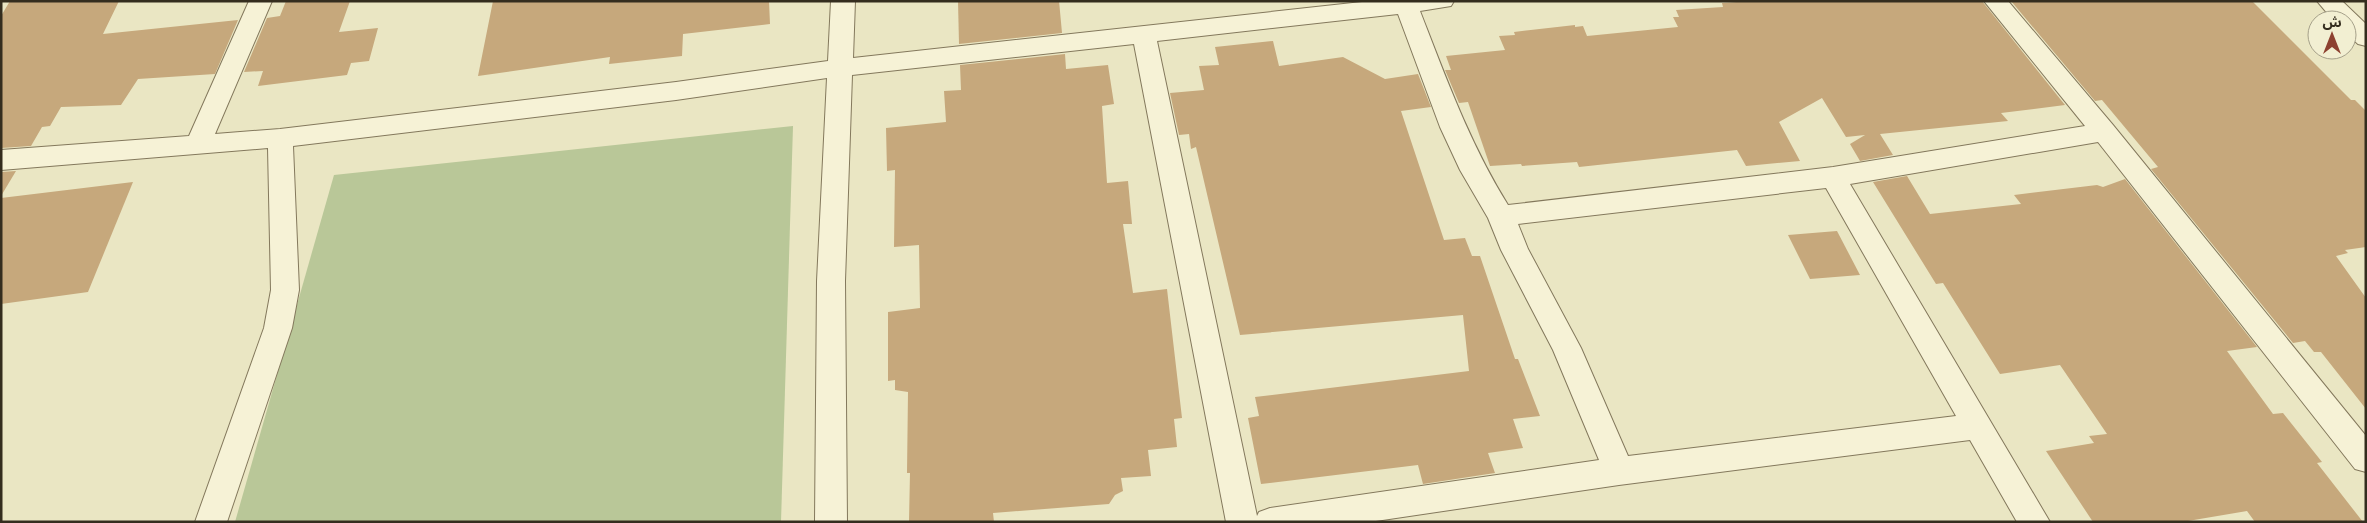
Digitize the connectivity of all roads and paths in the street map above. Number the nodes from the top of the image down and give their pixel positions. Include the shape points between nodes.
1 (262, 1) edge
2 (843, 1) edge
3 (1444, 1) edge
4 (1995, 1) edge
5 (2328, 1) edge
6 (1406, 5) junction
7 (2337, 10) edge
8 (1144, 35) junction
9 (841, 68) junction
10 (2104, 132) junction
11 (280, 138) junction
12 (198, 144) junction
13 (1, 160) edge
14 (1833, 177) junction
15 (1501, 216) junction
16 (1978, 426) junction
17 (2366, 458) edge
18 (1619, 471) junction
19 (211, 522) edge
20 (832, 522) edge
21 (1242, 522) edge
22 (1270, 522) edge
23 (2034, 522) edge

1 - 12 street
2 - 9 street
3 - 6 street
4 - 10 street
5 - 7 street
6 - 8 street
6 - 15 street via 1452,127
8 - 9 street
8 - 21 street
9 - 11 street
9 - 20 street via 831,281
10 - 14 street
10 - 17 street
11 - 12 street
11 - 19 street via 285,248 285,290 280,318
12 - 13 street
14 - 15 street
14 - 16 street
15 - 18 street via 1567,348
16 - 18 street
16 - 23 street
18 - 22 street

